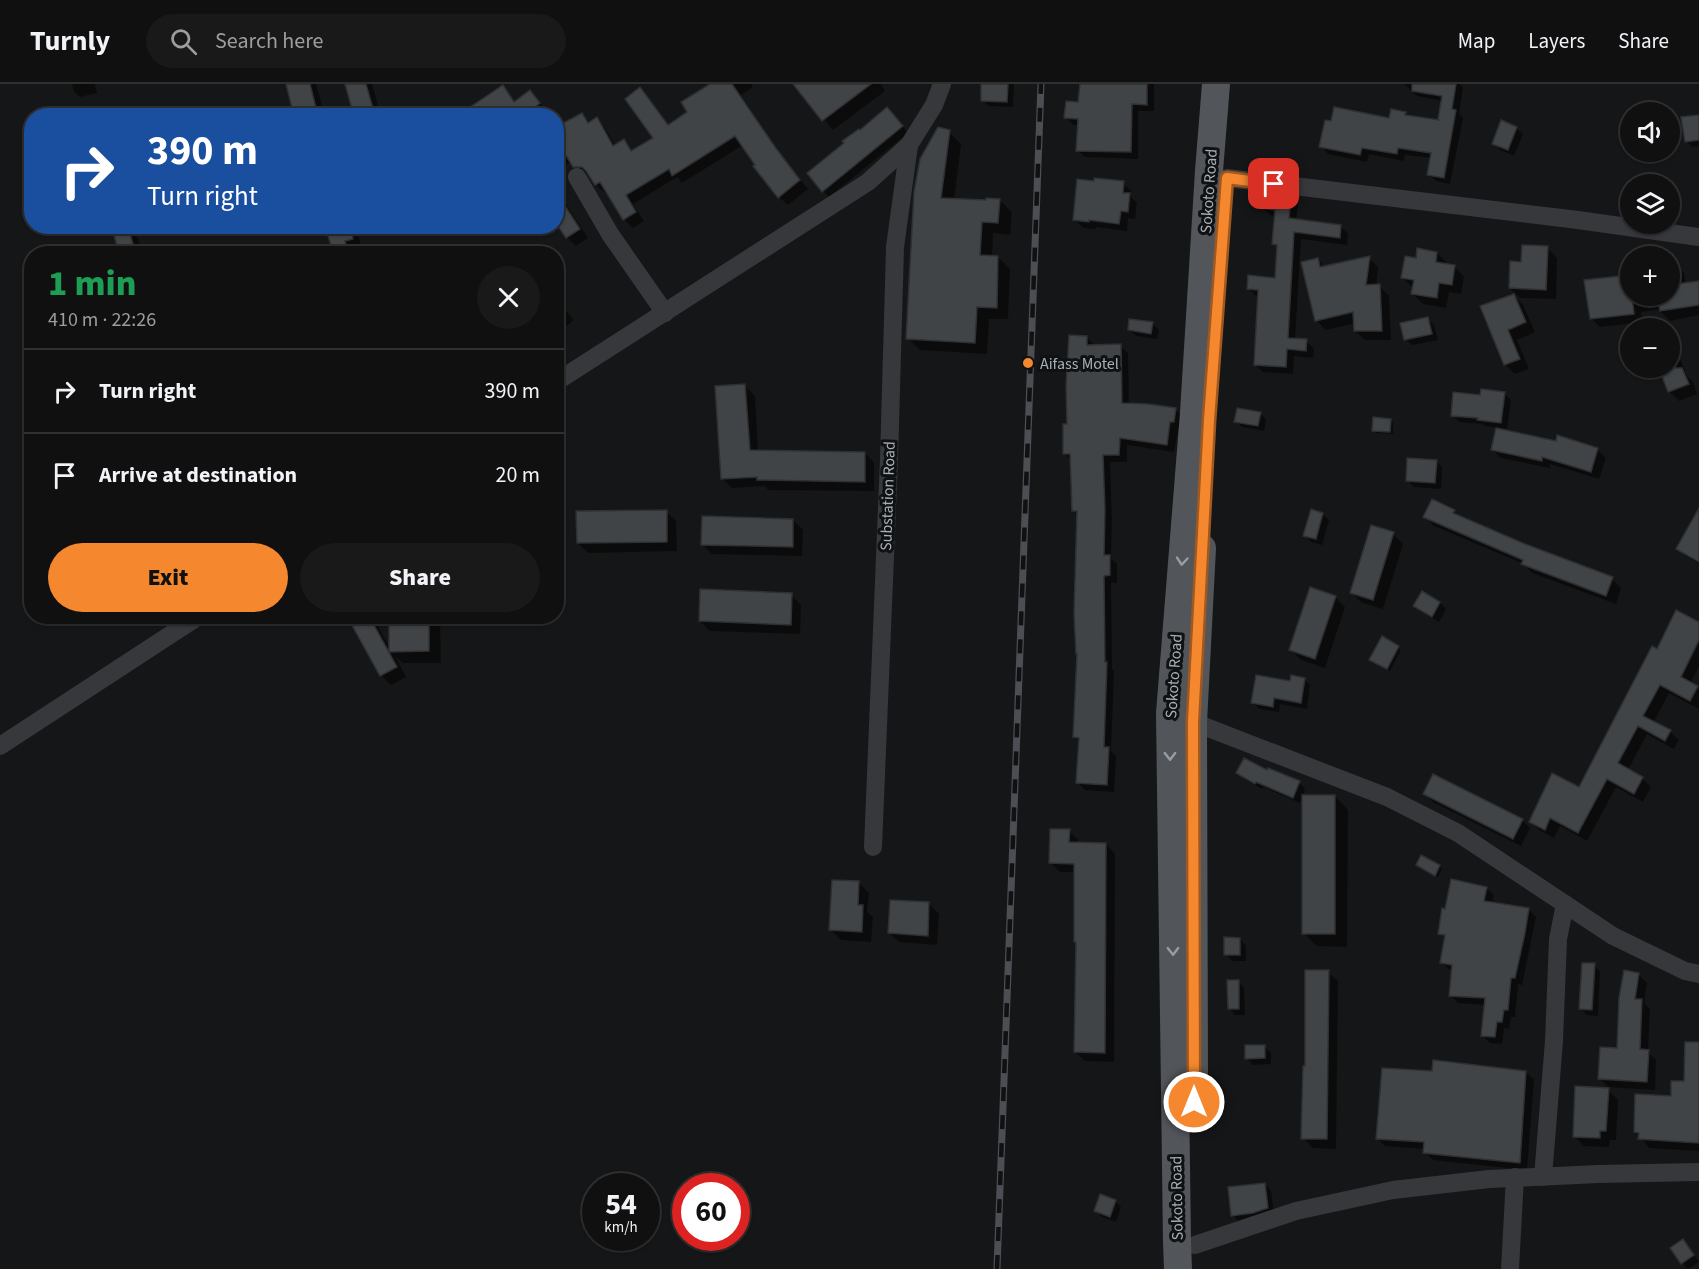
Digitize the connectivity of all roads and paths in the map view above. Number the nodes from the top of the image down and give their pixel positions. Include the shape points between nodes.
1 (942, 84) edge
2 (1216, 84) edge
3 (1236, 84) edge
4 (909, 145) junction
5 (577, 177) dead end
6 (1227, 178) junction
7 (1699, 237) edge
8 (665, 313) junction
9 (564, 377) edge
10 (187, 624) edge
11 (1193, 722) junction
12 (0, 746) edge
13 (873, 847) dead end
14 (1564, 904) junction
15 (1699, 974) edge
16 (1699, 1172) edge
17 (1543, 1176) junction
18 (1515, 1178) junction
19 (1196, 1257) edge
20 (1178, 1269) edge
21 (1510, 1269) edge

1 - 4 street
2 -> 20 main road, Sokoto Road via 1170,713
3 - 6 main road, Sokoto Road
4 - 8 street via 868,182
4 - 13 street, Substation Road via 895,247
5 - 8 street via 610,234
6 - 7 street
6 - 11 main road, Sokoto Road
8 - 9 street
10 - 12 street
11 - 14 street via 1387,797 1458,833
11 - 19 main road, Sokoto Road
14 - 15 street via 1613,936
14 - 17 street via 1558,939
16 - 17 street
17 - 18 street
18 - 19 street via 1382,1192 1296,1211
18 - 21 street

